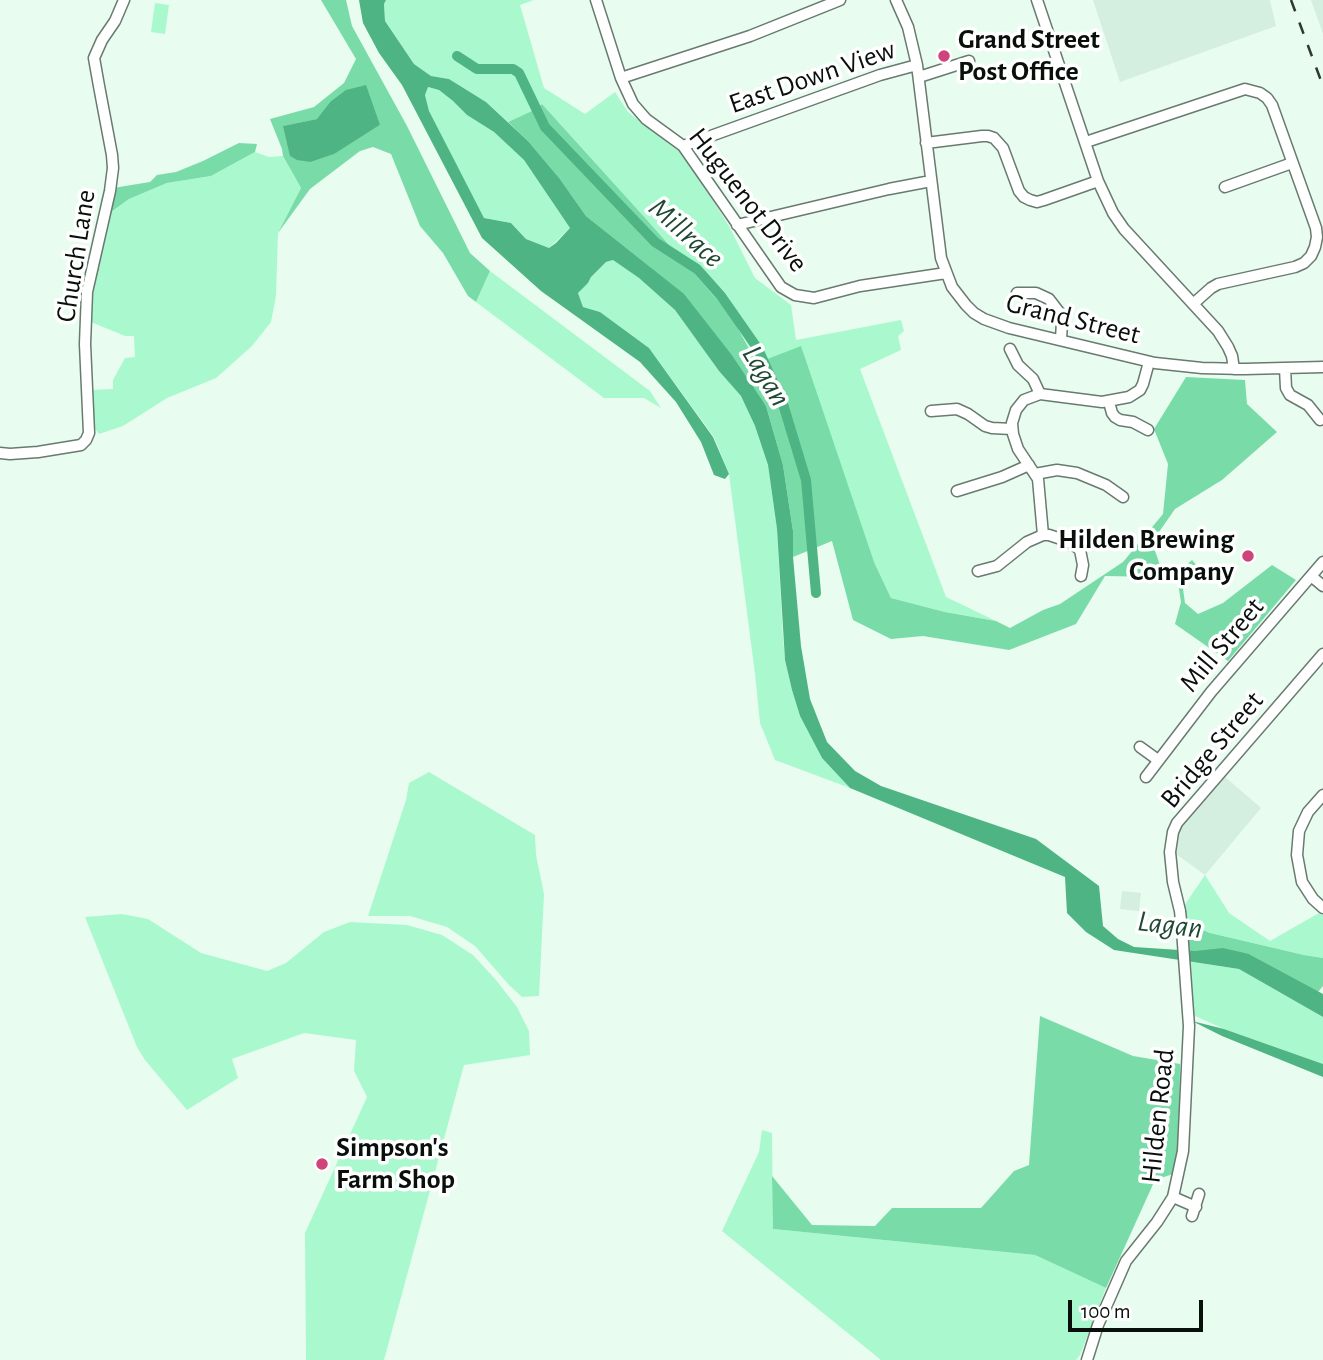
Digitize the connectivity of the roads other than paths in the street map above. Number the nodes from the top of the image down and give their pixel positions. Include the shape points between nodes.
1 (124, 0) edge
2 (596, 0) edge
3 (840, 0) edge
4 (911, 0) edge
5 (1037, 0) edge
6 (897, 2) edge
7 (918, 71) junction
8 (962, 76) dead end
9 (621, 78) junction
10 (1086, 142) junction
11 (926, 143) junction
12 (683, 146) junction
13 (1292, 163) junction
14 (931, 181) junction
15 (1098, 181) junction
16 (1226, 187) dead end
17 (737, 225) junction
18 (946, 272) junction
19 (1017, 293) dead end
20 (1193, 304) junction
21 (1061, 340) junction
22 (1010, 349) dead end
23 (1149, 362) junction
24 (1323, 366) edge
25 (1285, 368) junction
26 (1234, 369) junction
27 (1040, 394) junction
28 (1109, 402) junction
29 (931, 411) dead end
30 (1320, 420) dead end
31 (1012, 429) junction
32 (1148, 429) dead end
33 (0, 453) edge
34 (1032, 469) junction
35 (957, 491) dead end
36 (1124, 497) dead end
37 (1043, 535) junction
38 (1323, 562) edge
39 (978, 571) dead end
40 (1081, 576) dead end
41 (1311, 576) junction
42 (1323, 586) edge
43 (1323, 654) edge
44 (1140, 747) dead end
45 (1158, 760) junction
46 (1146, 777) dead end
47 (1323, 795) edge
48 (1323, 908) edge
49 (1185, 980) joint
50 (1199, 1195) dead end
51 (1174, 1197) junction
52 (1087, 1360) edge

1 - 33 street, Church Lane via 94,58 113,168 88,292 89,433 81,445
2 - 9 street, Huguenot Drive
3 - 9 street via 750,36
4 - 6 street
5 - 10 street
6 - 7 street, Grand Street
7 - 8 street, East Down View via 964,62
7 - 11 street, Grand Street
7 - 12 street, East Down View via 869,79
9 - 12 street, Huguenot Drive via 639,112
10 - 13 street via 1245,89 1260,93 1272,105
10 - 15 street
11 - 14 street, Grand Street
11 - 15 street via 994,138 1003,148 1018,191 1037,202
12 - 17 street, Huguenot Drive
13 - 16 street
13 - 20 street via 1316,228 1311,256 1295,267 1218,284
14 - 17 street
14 - 18 street, Grand Street
15 - 20 street via 1118,222
17 - 18 street, Huguenot Drive via 781,287 804,298
18 - 21 street, Grand Street via 958,296 984,319
19 - 21 street via 1036,293 1049,299 1062,322
20 - 26 street via 1224,339
21 - 23 street, Grand Street
22 - 27 street
23 - 26 street, Grand Street
23 - 28 street via 1140,390
24 - 25 street, Grand Street
25 - 26 street, Grand Street
25 - 30 street via 1290,395 1308,405
27 - 28 street
27 - 31 street via 1020,405
28 - 32 street via 1115,417
29 - 31 street via 957,409 985,426
31 - 34 street via 1018,449
34 - 35 street
34 - 36 street via 1077,473
34 - 37 street via 1040,486
37 - 39 street via 997,566
37 - 40 street via 1070,542 1080,550
38 - 41 street, Mill Street
41 - 42 street
41 - 45 street, Mill Street
43 - 49 street, Bridge Street via 1177,823 1170,852
44 - 45 street
45 - 46 street, Mill Street
47 - 48 street via 1299,831 1297,855 1302,882
49 - 51 street, Hilden Road via 1189,1026 1183,1152
50 - 51 street via 1194,1212
51 - 52 street, Hilden Road via 1126,1261

